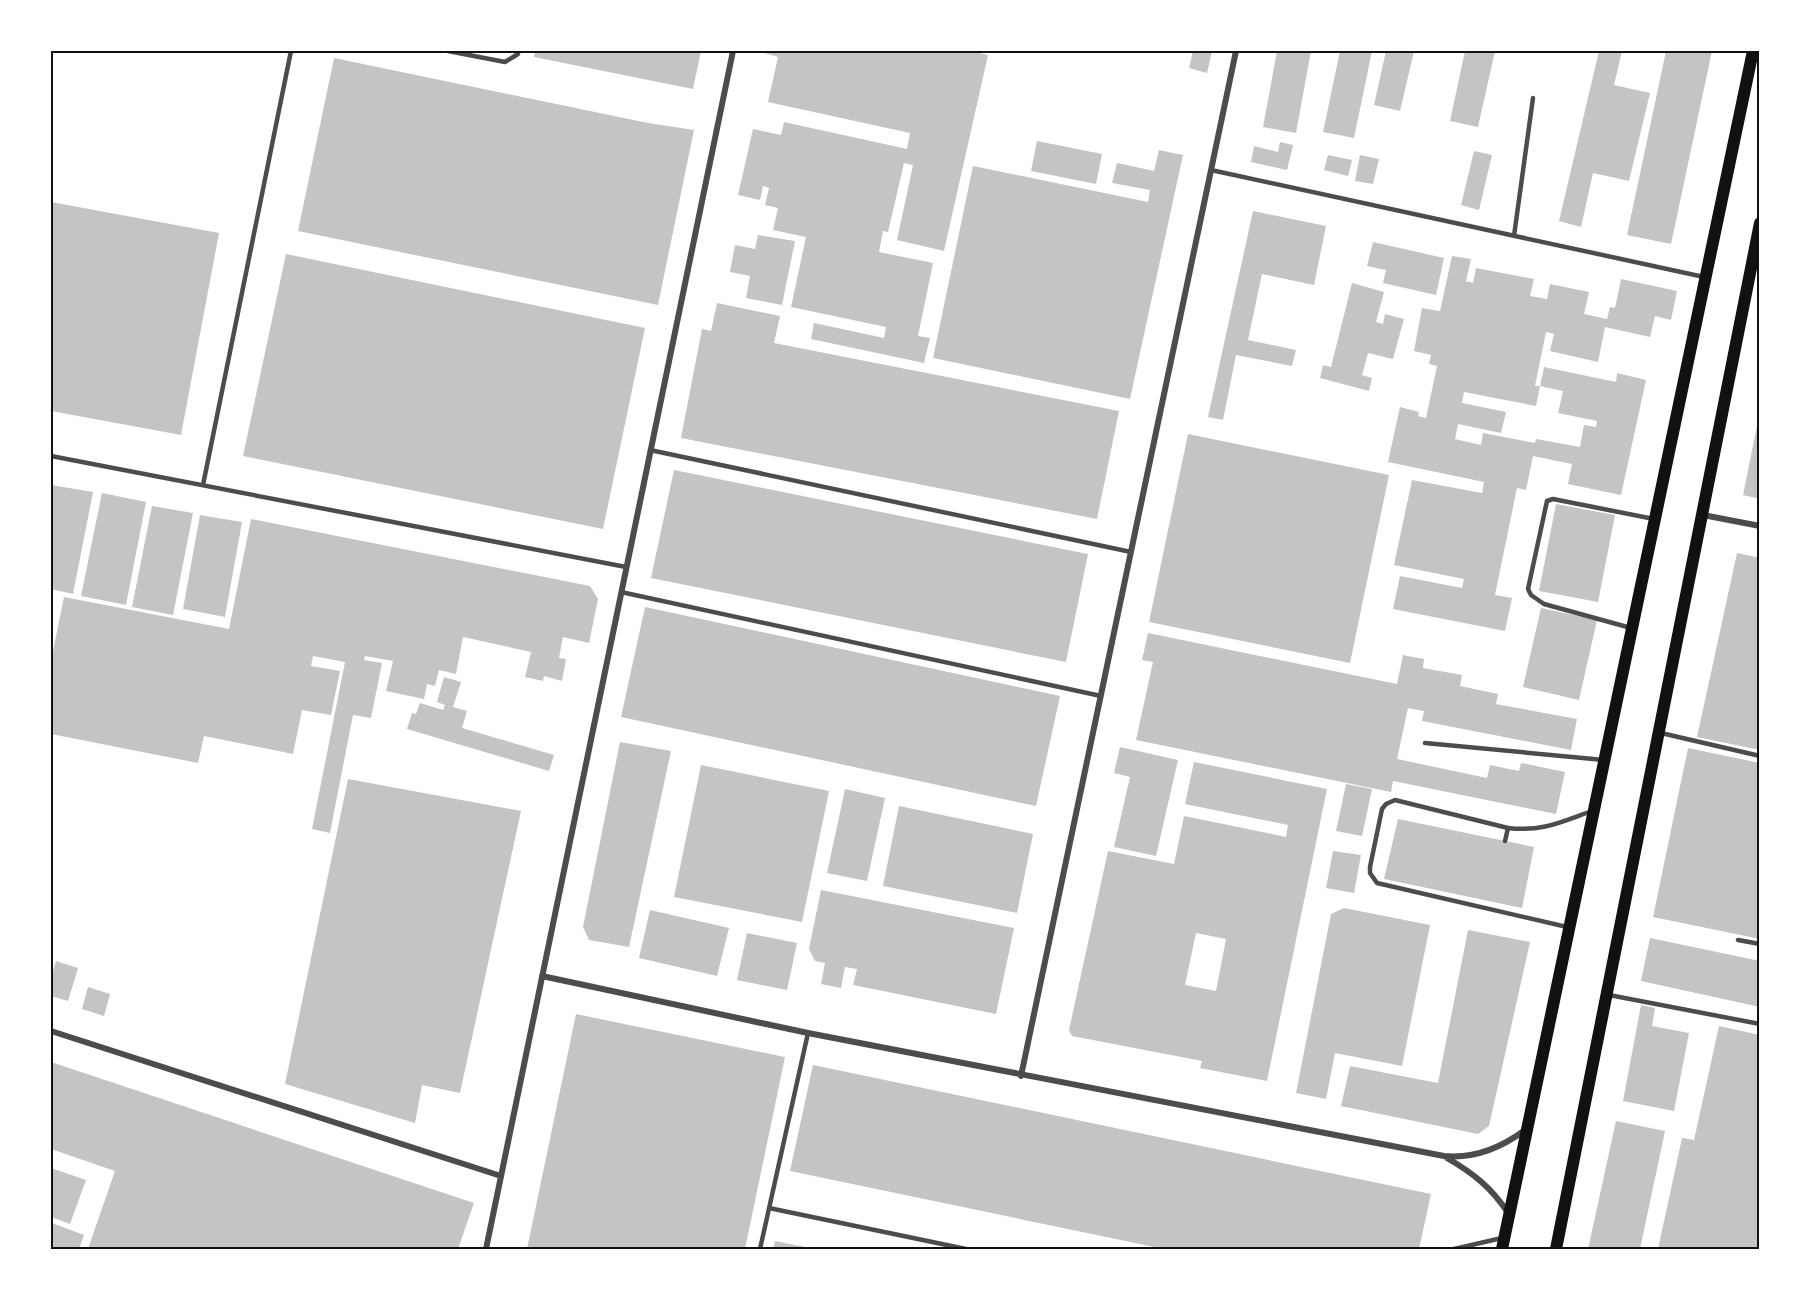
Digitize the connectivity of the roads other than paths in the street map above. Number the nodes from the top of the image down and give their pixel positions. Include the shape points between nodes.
1 (291, 51) edge
2 (448, 51) edge
3 (518, 51) edge
4 (733, 51) edge
5 (1236, 51) edge
6 (1753, 51) edge
7 (1533, 98) dead end
8 (1211, 170) junction
9 (1760, 223) edge
10 (1514, 236) junction
11 (1706, 278) junction
12 (651, 450) junction
13 (51, 456) edge
14 (203, 485) junction
15 (1702, 514) junction
16 (1654, 519) junction
17 (1760, 526) edge
18 (1131, 552) junction
19 (626, 567) junction
20 (621, 592) junction
21 (1633, 628) junction
22 (1101, 696) junction
23 (1659, 733) junction
24 (1425, 743) dead end
25 (1760, 756) edge
26 (1604, 760) junction
27 (1595, 810) junction
28 (1508, 828) junction
29 (1505, 841) dead end
30 (1494, 902) dead end
31 (1492, 910) junction
32 (1570, 928) junction
33 (1738, 940) dead end
34 (1760, 945) edge
35 (542, 976) junction
36 (1606, 995) junction
37 (1760, 1024) edge
38 (51, 1031) edge
39 (808, 1034) junction
40 (1021, 1076) junction
41 (1529, 1128) junction
42 (1444, 1156) junction
43 (501, 1176) junction
44 (769, 1208) junction
45 (1509, 1215) junction
46 (1504, 1243) edge
47 (486, 1249) edge
48 (760, 1249) edge
49 (966, 1249) edge
50 (1454, 1249) edge
51 (1556, 1249) edge

1 - 14 lane
2 - 3 lane via 505,62
4 - 12 street
5 - 8 street
6 - 11 main road
7 - 10 lane
8 - 10 lane
8 - 18 street
9 - 15 main road
10 - 11 lane
11 - 16 main road
12 - 18 lane
12 - 19 street
13 - 14 lane
14 - 19 lane
15 - 17 street
15 - 23 main road
16 - 21 main road
16 - 21 lane via 1547,501 1528,589 1544,604
18 - 22 street
19 - 20 street
20 - 22 lane
20 - 35 street
21 - 26 main road
22 - 40 street
23 - 25 lane
23 - 36 main road
24 - 26 lane
26 - 27 main road
27 - 28 lane via 1537,829
27 - 32 main road
28 - 29 lane
28 - 31 lane via 1395,800 1382,809 1370,867 1373,879 1383,886
30 - 31 lane
31 - 32 lane
32 - 41 main road
33 - 34 lane
35 - 39 street
35 - 43 street
36 - 37 lane
36 - 51 main road
38 - 43 street
39 - 40 street
39 - 44 lane
40 - 42 street
41 - 42 street via 1489,1151
41 - 45 main road
42 - 45 street via 1488,1186
43 - 47 street
44 - 48 lane
44 - 49 lane
45 - 46 main road
46 - 50 lane

